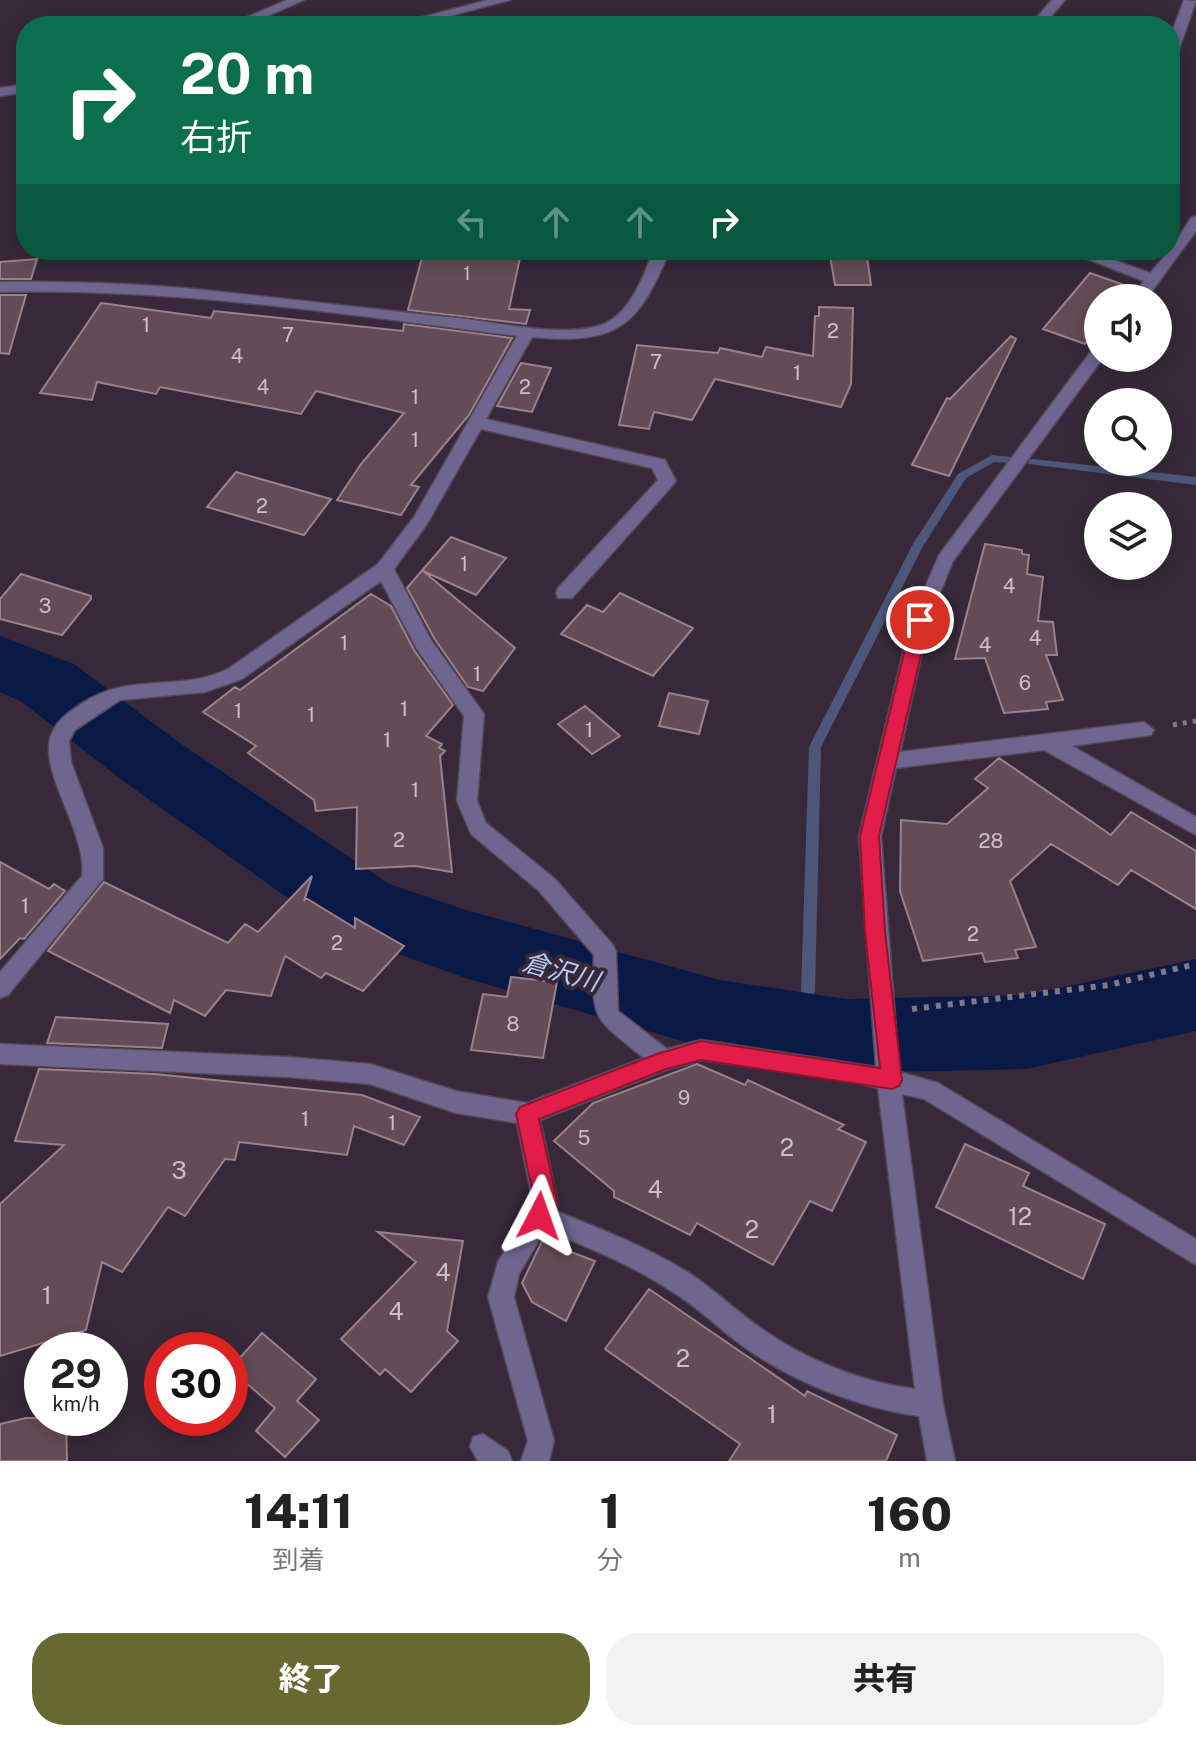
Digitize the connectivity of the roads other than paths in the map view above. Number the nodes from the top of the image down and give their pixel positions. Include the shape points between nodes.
1 (298, 0) edge
2 (504, 0) edge
3 (1059, 0) edge
4 (1190, 0) edge
5 (258, 16) edge
6 (437, 16) edge
7 (1045, 16) edge
8 (1180, 28) edge
9 (1196, 221) edge
10 (1180, 243) edge
11 (657, 260) edge
12 (1100, 260) edge
13 (1167, 260) edge
14 (1153, 279) junction
15 (1149, 284) edge
16 (0, 287) edge
17 (528, 330) junction
18 (1085, 372) edge
19 (476, 422) junction
20 (385, 569) junction
21 (565, 593) dead end
22 (1144, 730) dead end
23 (1046, 741) junction
24 (886, 761) junction
25 (1196, 827) edge
26 (0, 988) edge
27 (0, 1054) edge
28 (664, 1060) junction
29 (889, 1068) junction
30 (527, 1114) junction
31 (539, 1216) junction
32 (1196, 1253) edge
33 (930, 1404) junction
34 (535, 1461) edge
35 (941, 1461) edge

1 - 5 street
2 - 6 street
3 - 7 street
4 - 8 street
9 - 10 street
11 - 17 street via 630,312 619,322 591,332
12 - 14 street
13 - 14 street
14 - 15 street
16 - 17 street via 113,285
17 - 19 street
18 - 24 street via 945,559 920,620
19 - 20 street via 421,520
19 - 21 street via 659,464 667,481
20 - 26 street via 224,680 113,692 66,726 58,742 66,787 97,863 92,879
20 - 28 street via 444,680 474,714 467,801 478,828 547,885 605,952 608,1016
22 - 23 street
23 - 24 street
23 - 25 street
24 - 29 street via 870,836
27 - 30 street via 370,1074 456,1102
28 - 29 street via 701,1050
28 - 30 street
29 - 32 street
29 - 33 street
30 - 31 street via 546,1205
31 - 33 street via 632,1253 799,1364 896,1401
31 - 34 street via 507,1270 501,1297 541,1441
33 - 35 street

